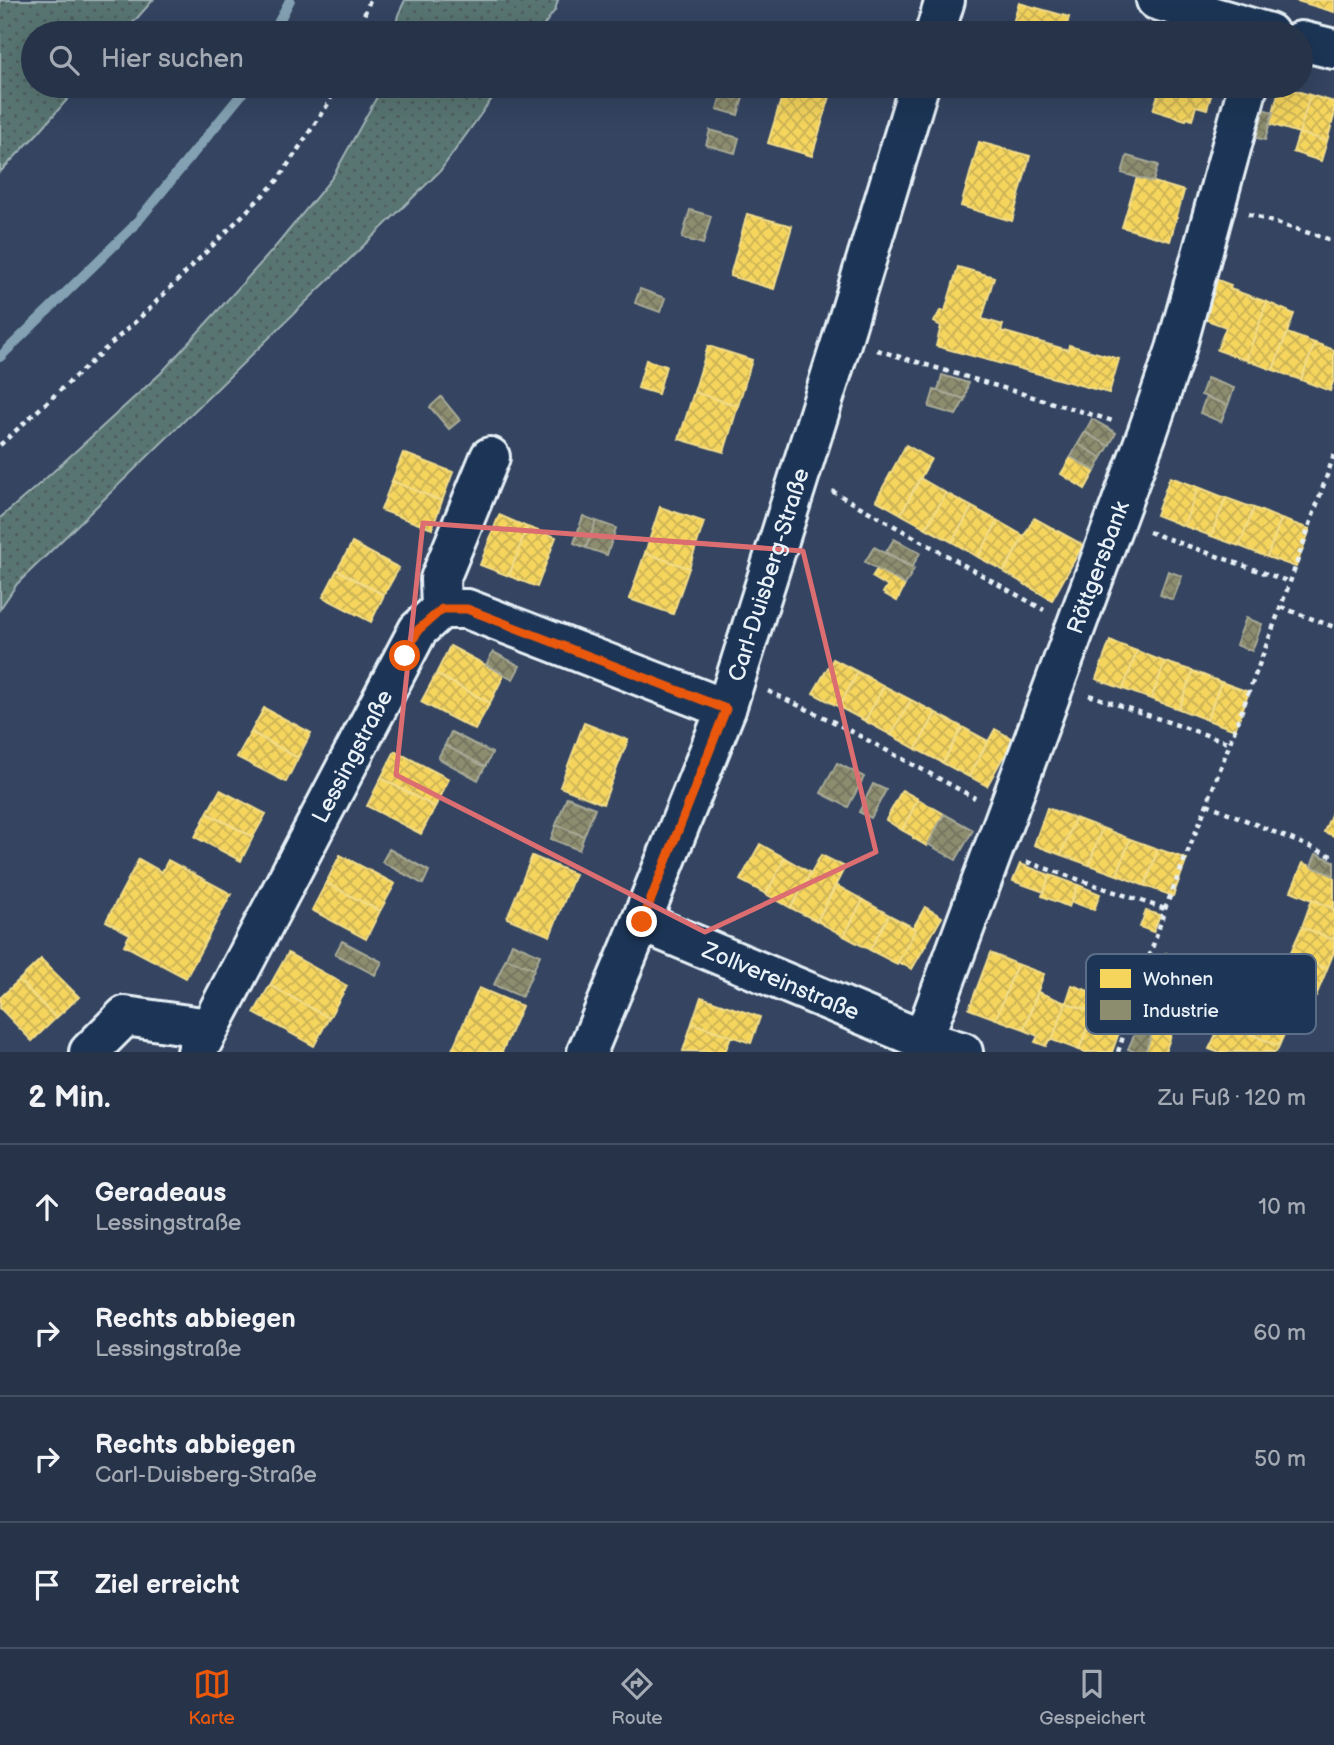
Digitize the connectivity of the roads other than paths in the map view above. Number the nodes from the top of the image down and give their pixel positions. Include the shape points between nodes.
1 (945, 0) edge
2 (1156, 0) edge
3 (939, 21) edge
4 (1225, 21) edge
5 (1313, 44) edge
6 (1334, 49) edge
7 (915, 98) edge
8 (1245, 98) edge
9 (490, 457) dead end
10 (442, 609) junction
11 (731, 692) junction
12 (642, 922) junction
13 (203, 1040) edge
14 (923, 1040) junction
15 (89, 1052) edge
16 (587, 1052) edge
17 (963, 1052) edge

1 - 3 street
2 - 4 street
5 - 6 street
7 - 11 street, Carl-Duisberg-Straße
8 - 14 street, Röttgersbank via 1176,349 1148,431
9 - 10 street via 440,579
10 - 11 street via 467,609
10 - 13 street, Lessingstraße via 418,630
11 - 12 street, Carl-Duisberg-Straße
12 - 14 street, Zollvereinstraße
12 - 16 street, Carl-Duisberg-Straße
13 - 15 street, Lessingstraße via 125,1016
14 - 17 street, Zollvereinstraße

